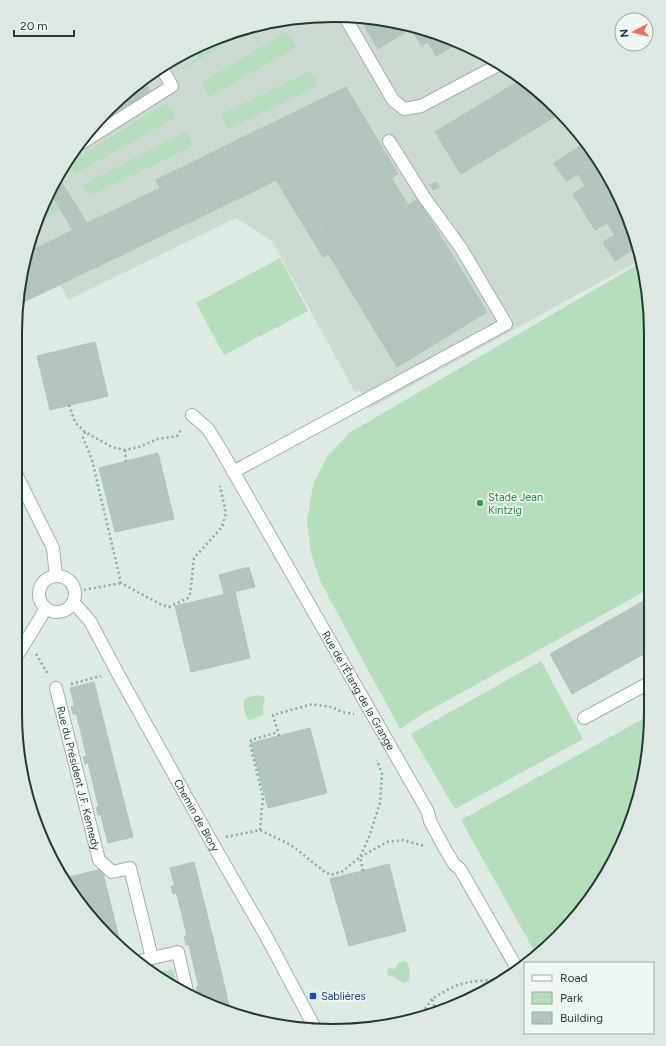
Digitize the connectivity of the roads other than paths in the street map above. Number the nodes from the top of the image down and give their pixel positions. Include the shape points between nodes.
1 (348, 23) edge
2 (494, 67) edge
3 (163, 72) edge
4 (92, 136) edge
5 (389, 141) dead end
6 (192, 415) road end
7 (233, 472) junction
8 (22, 486) edge
9 (56, 576) junction
10 (74, 598) junction
11 (45, 608) junction
12 (22, 649) edge
13 (644, 686) edge
14 (56, 688) road end
15 (584, 718) dead end
16 (152, 958) junction
17 (144, 960) edge
18 (515, 965) edge
19 (186, 987) edge
20 (312, 1023) edge

1 - 2 street via 394,100 404,109 421,106
3 - 4 street via 172,86
5 - 7 street via 424,197 461,248 506,324
6 - 7 street, Rue de l'Étang de la Grange via 208,429
7 - 18 street, Rue de l'Étang de la Grange via 428,812 445,849 460,869
8 - 9 street via 53,548
9 - 10 street via 69,580 73,585
9 - 11 street via 48,578 41,585 39,596
10 - 11 street via 67,610 60,612
10 - 20 street, Chemin de Blory via 90,621
11 - 12 street
13 - 15 street
14 - 16 street, Rue du Président J.F. Kennedy via 99,860 112,872 130,868
16 - 17 street
16 - 19 street via 178,952

